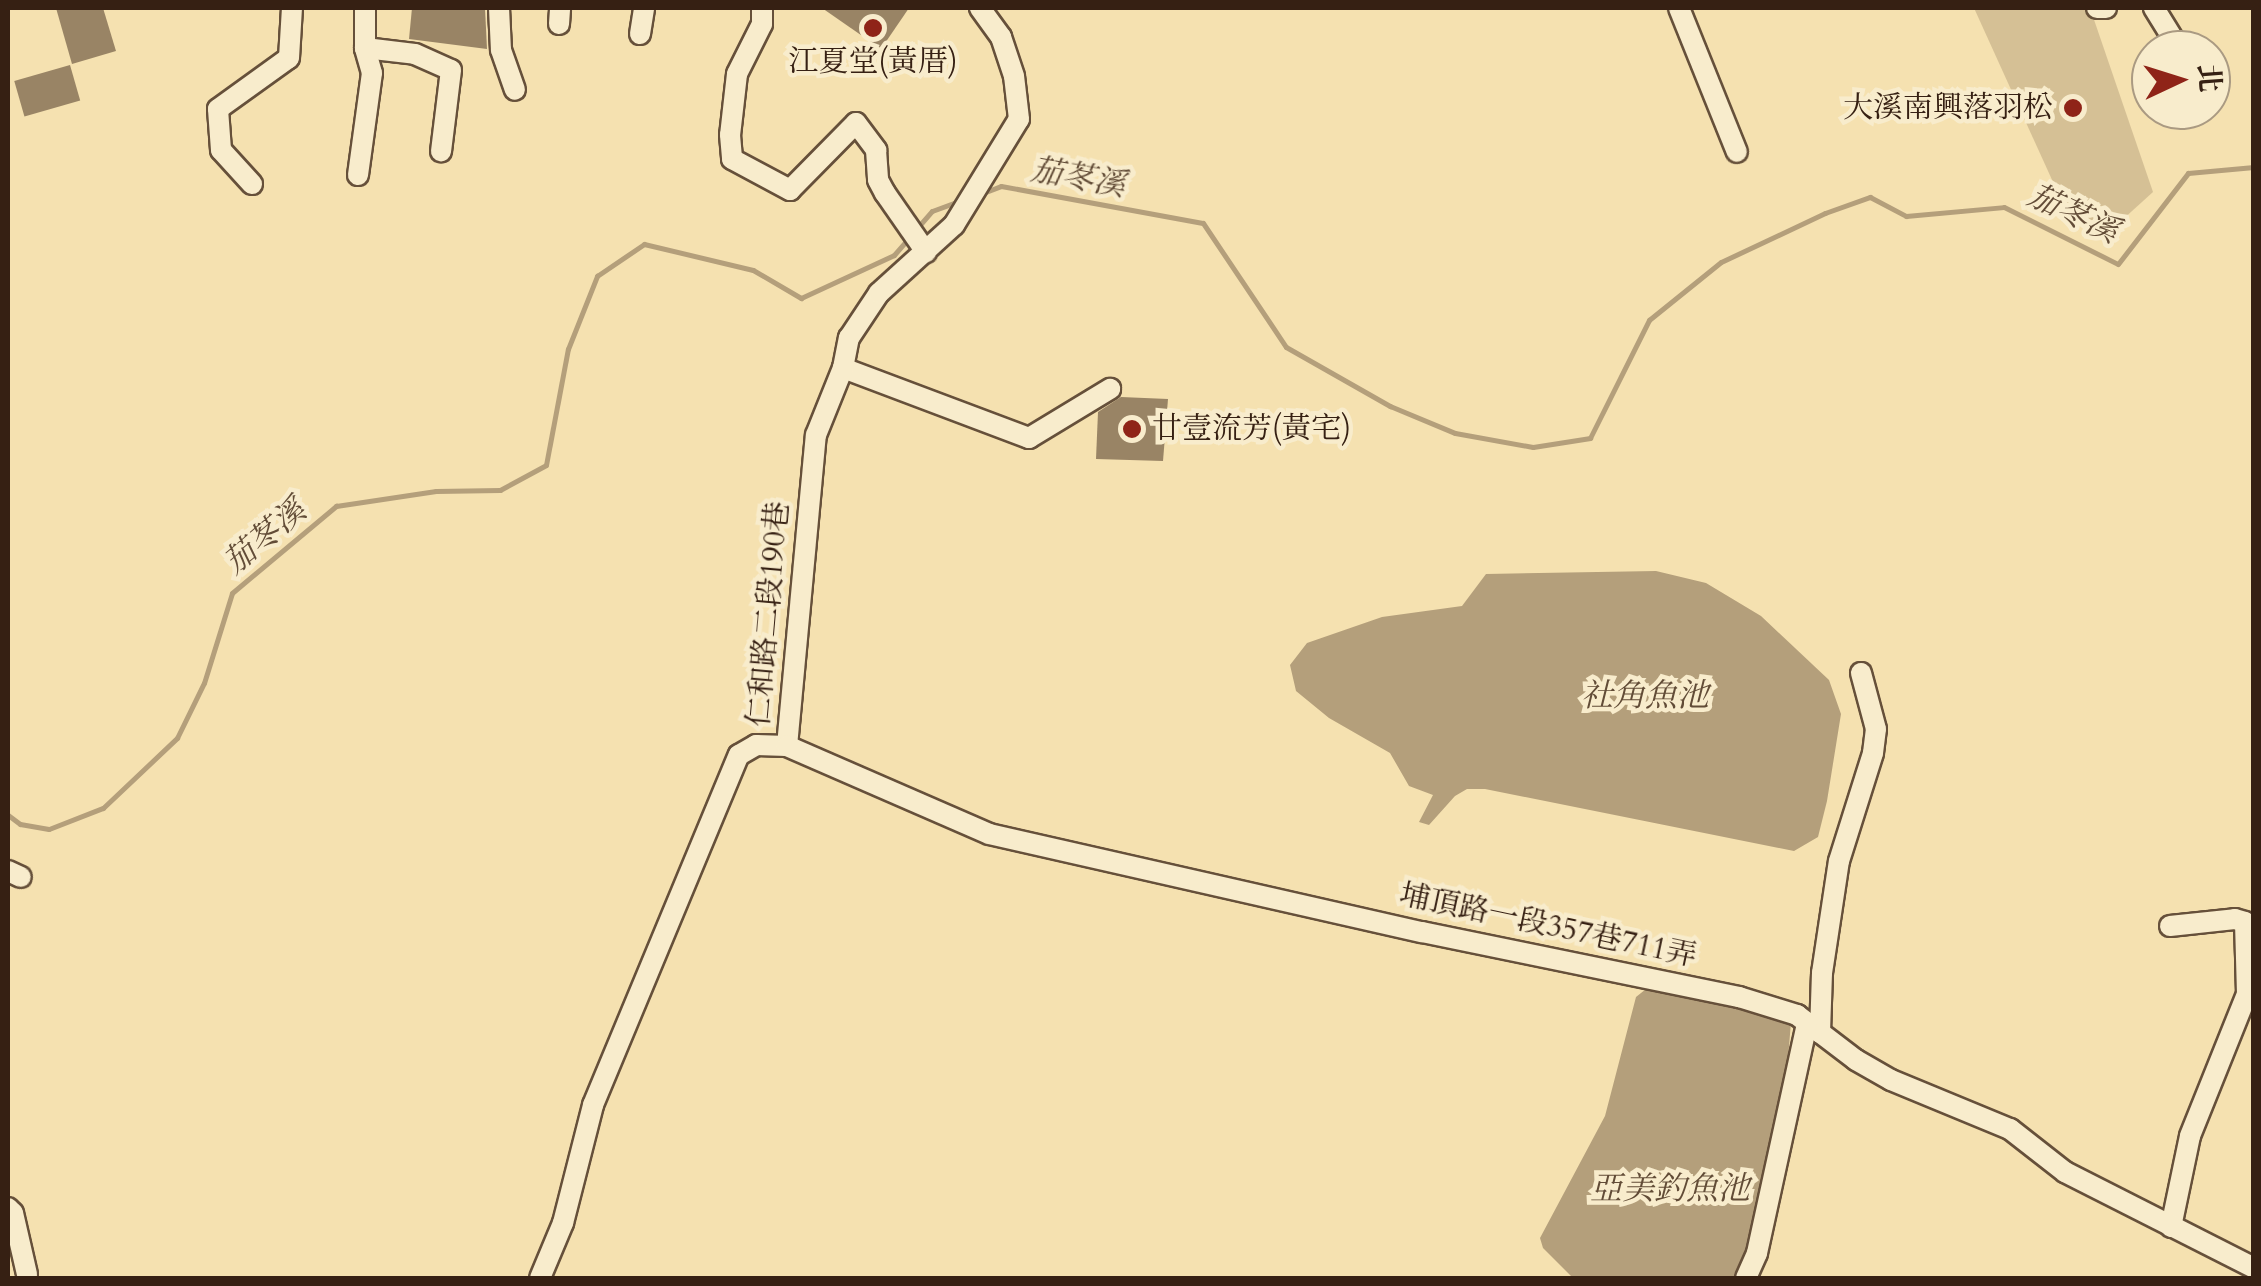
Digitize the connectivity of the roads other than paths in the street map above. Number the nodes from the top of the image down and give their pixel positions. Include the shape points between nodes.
1 (292, 8) edge
2 (365, 8) edge
3 (499, 8) edge
4 (644, 8) edge
5 (762, 8) edge
6 (980, 8) edge
7 (1679, 8) edge
8 (2097, 8) edge
9 (2106, 8) edge
10 (2154, 8) edge
11 (2168, 30) edge
12 (640, 34) dead end
13 (365, 48) junction
14 (515, 90) dead end
15 (441, 151) dead end
16 (1737, 152) dead end
17 (358, 175) dead end
18 (252, 184) dead end
19 (926, 252) junction
20 (843, 368) junction
21 (1110, 389) dead end
22 (1861, 673) dead end
23 (788, 746) junction
24 (2170, 926) dead end
25 (2249, 1003) edge
26 (1814, 1028) junction
27 (8, 1208) edge
28 (2170, 1227) junction
29 (2254, 1268) edge
30 (28, 1274) dead end
31 (540, 1278) edge
32 (1746, 1278) edge

1 - 18 street via 289,58 218,109 220,150
2 - 13 street
3 - 14 street via 501,50
4 - 12 street
5 - 19 street via 762,24 737,74 732,158 790,190 856,123 876,150 885,193
6 - 19 street, 仁和路二段190巷 via 1010,63 1018,119 954,225
7 - 16 street
8 - 9 street
10 - 11 street
13 - 15 street via 415,54 451,70
13 - 17 street via 372,73
19 - 20 street, 仁和路二段190巷 via 879,293 849,338
20 - 21 street via 1030,438
20 - 23 street, 仁和路二段190巷 via 816,435
22 - 26 street via 1876,728 1873,753 1839,861
23 - 26 street, 埔頂路一段357巷711弄 via 989,834 1739,997
23 - 31 street, 仁和路二段190巷 via 756,745 739,754 593,1105 563,1223
24 - 25 street via 2245,922
25 - 28 street via 2190,1136
26 - 28 street, 埔頂路一段357巷711弄 via 1891,1080 2010,1129 2065,1172
26 - 32 street via 1758,1253
27 - 30 street
28 - 29 street, 埔頂路一段357巷711弄

